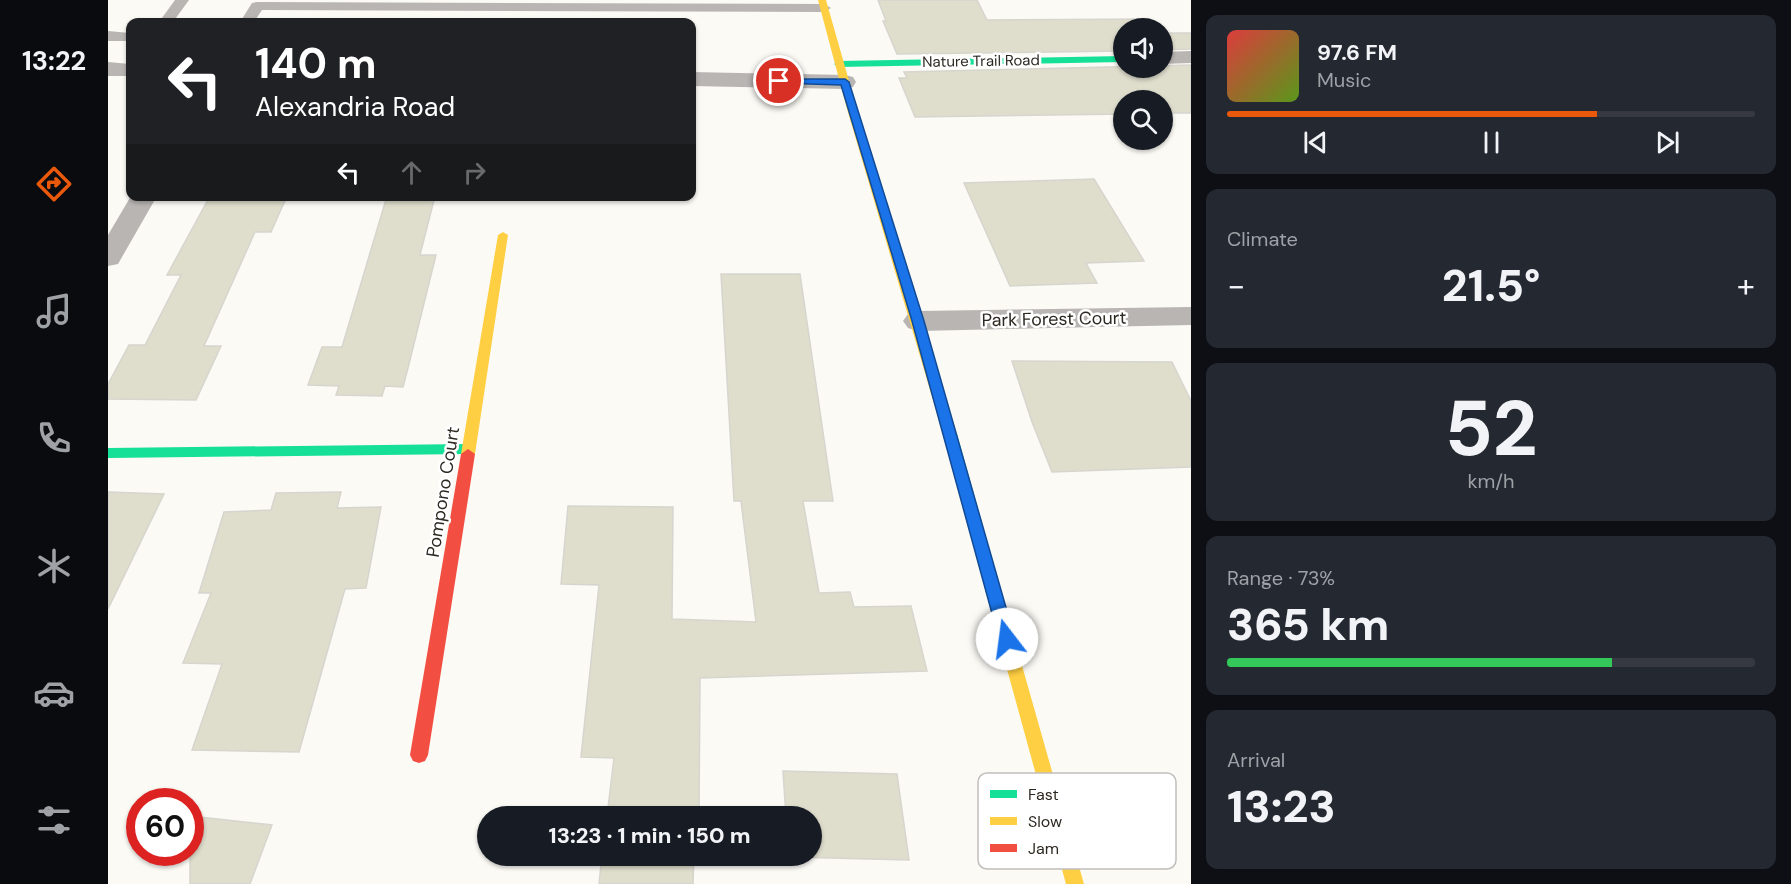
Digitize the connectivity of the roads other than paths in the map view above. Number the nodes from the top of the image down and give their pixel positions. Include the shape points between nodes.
1 (182, 0) edge
2 (345, 3) edge
3 (536, 3) edge
4 (645, 4) edge
5 (823, 4) edge
6 (667, 15) edge
7 (169, 18) edge
8 (250, 18) edge
9 (108, 36) edge
10 (126, 37) edge
11 (1191, 57) edge
12 (1173, 58) edge
13 (1113, 60) edge
14 (108, 69) edge
15 (126, 70) edge
16 (842, 73) junction
17 (696, 79) edge
18 (141, 201) edge
19 (503, 235) dead end
20 (108, 258) edge
21 (1191, 316) edge
22 (918, 321) junction
23 (468, 449) junction
24 (108, 453) edge
25 (419, 755) dead end
26 (1044, 773) edge
27 (1071, 869) edge
28 (1075, 884) edge

1 - 7 lane
2 - 3 lane
2 - 8 lane via 257,6
3 - 4 lane
4 - 6 lane
5 - 6 lane
5 - 16 street
9 - 10 lane
11 - 12 street
13 - 16 street, Nature Trail Road
14 - 15 street
16 - 17 street
16 - 22 street
18 - 20 street
19 - 23 street, Pompono Court
21 - 22 street, Park Forest Court
22 - 26 street
23 - 24 street
23 - 25 street, Pompono Court
27 - 28 street

